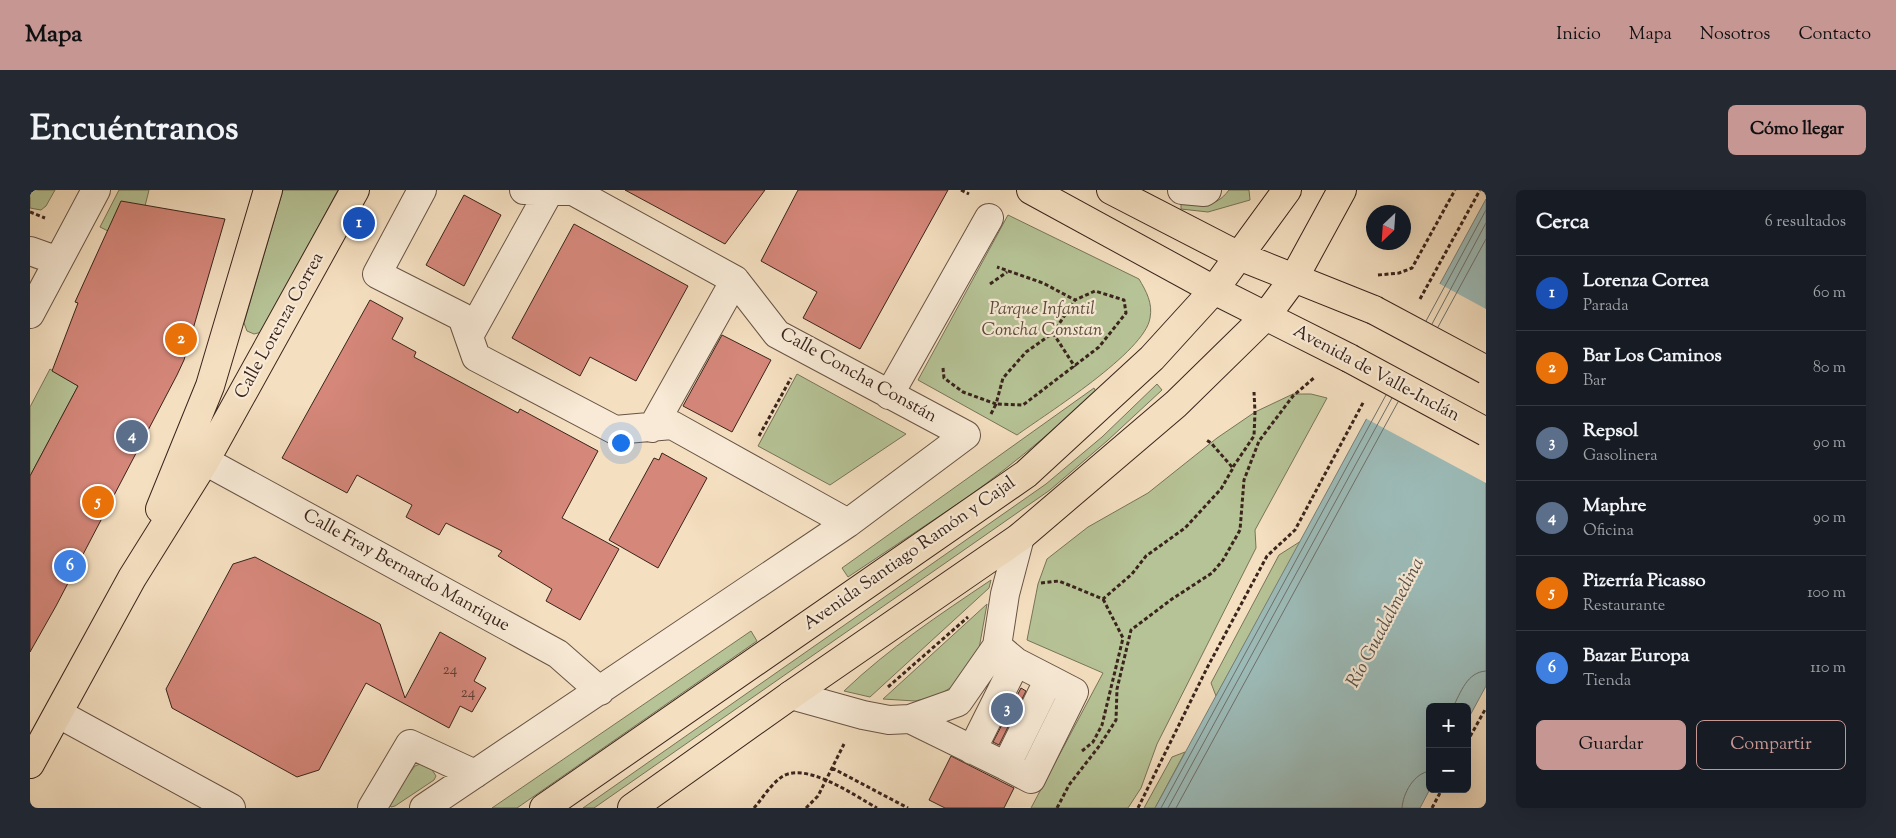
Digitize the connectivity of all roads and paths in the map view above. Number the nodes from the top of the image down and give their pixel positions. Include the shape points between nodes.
1 (96, 190) edge
2 (268, 190) edge
3 (355, 190) edge
4 (422, 190) edge
5 (524, 190) edge
6 (550, 190) edge
7 (1031, 190) edge
8 (1111, 190) edge
9 (1287, 190) edge
10 (1342, 190) edge
11 (1455, 190) edge
12 (30, 212) edge
13 (45, 218) dead end
14 (989, 218) dead end
15 (30, 251) edge
16 (1239, 256) junction
17 (58, 261) junction
18 (1294, 278) junction
19 (734, 280) junction
20 (986, 287) dead end
21 (1214, 290) junction
22 (1075, 300) junction
23 (1366, 307) junction
24 (30, 314) edge
25 (1266, 316) junction
26 (1053, 333) junction
27 (470, 336) junction
28 (1342, 354) junction
29 (943, 364) dead end
30 (1075, 367) junction
31 (1486, 370) edge
32 (792, 376) dead end
33 (210, 386) junction
34 (1254, 392) dead end
35 (889, 395) junction
36 (996, 404) junction
37 (652, 428) junction
38 (1486, 432) edge
39 (966, 435) junction
40 (758, 439) dead end
41 (1205, 439) dead end
42 (205, 461) junction
43 (1233, 468) junction
44 (848, 523) junction
45 (1295, 530) dead end
46 (1020, 537) junction
47 (132, 578) junction
48 (1038, 584) dead end
49 (973, 612) dead end
50 (1006, 654) junction
51 (600, 691) junction
52 (884, 691) dead end
53 (791, 695) junction
54 (1486, 708) edge
55 (59, 714) junction
56 (910, 719) junction
57 (1471, 735) edge
58 (846, 739) dead end
59 (972, 750) junction
60 (30, 764) edge
61 (832, 768) junction
62 (475, 774) junction
63 (826, 780) junction
64 (1440, 793) edge
65 (231, 808) edge
66 (372, 808) edge
67 (424, 808) edge
68 (544, 808) edge
69 (632, 808) edge
70 (754, 808) edge
71 (806, 808) edge
72 (877, 808) edge
73 (908, 808) edge
74 (1057, 808) edge
75 (1138, 808) edge
76 (1432, 808) edge

1 - 17 street
2 - 33 main road, Calle Lorenza Correa
3 - 42 main road, Calle Lorenza Correa
4 - 27 street via 378,274 462,316
5 - 6 street, Calle Concha Constán
6 - 19 street, Calle Concha Constán via 574,191
6 - 27 street
7 - 21 main road, Avenida de Valle-Inclán
8 - 16 main road
9 - 16 main road, Avenida Santiago Ramón y Cajal
10 - 18 main road
11 - 23 path via 1412,268 1375,276
12 - 13 path
14 - 35 street
15 - 17 street
16 - 18 main road
16 - 21 main road, Avenida Santiago Ramón y Cajal
17 - 24 street
18 - 23 main road
18 - 25 main road
19 - 35 street, Calle Concha Constán via 776,334
19 - 37 street
20 - 22 path via 1008,271 1043,282
21 - 25 main road, Avenida de Valle-Inclán
21 - 68 main road, Avenida Santiago Ramón y Cajal via 1152,358 1026,474
22 - 26 path
22 - 30 path via 1095,291 1124,300 1126,313 1099,347
23 - 31 main road, bridge
25 - 28 main road, Avenida de Valle-Inclán
25 - 46 main road via 1189,392
26 - 30 path
26 - 36 path via 1026,352 1003,378
27 - 37 street via 476,357 615,430
28 - 38 main road, Avenida de Valle-Inclán, bridge
28 - 74 path via 1293,396 1259,441 1244,480 1240,530 1223,560 1212,573 1132,630 1117,689 1116,720 1068,785
29 - 36 path via 944,378 964,392
30 - 36 path via 1023,405
32 - 40 path
33 - 42 main road, Calle Lorenza Correa via 202,447
33 - 47 main road, Calle Lorenza Correa
34 - 43 path via 1254,436
35 - 39 street, Calle Concha Constán
36 - 39 path via 989,419
37 - 44 street via 672,425
39 - 44 street
41 - 43 path
42 - 47 main road, Calle Lorenza Correa
42 - 51 street, Calle Fray Bernardo Manrique via 558,654
43 - 48 path via 1222,489 1185,528 1146,556 1132,574 1102,599 1059,581
44 - 51 street
45 - 75 path via 1267,556 1206,668
46 - 50 street via 1005,594
46 - 53 main road
47 - 55 main road, Calle Lorenza Correa
49 - 52 path
50 - 56 street via 958,702
50 - 59 street
50 - 59 street via 1074,692 1031,779
51 - 62 street
53 - 56 street via 863,715 889,720
53 - 69 main road
54 - 57 path
55 - 60 main road, Calle Lorenza Correa
55 - 65 street
56 - 59 street
58 - 61 path
61 - 63 path
61 - 73 path
62 - 66 street via 410,744
62 - 67 street
63 - 70 path via 808,773 780,777
63 - 71 path via 818,796
63 - 72 path
64 - 76 path

